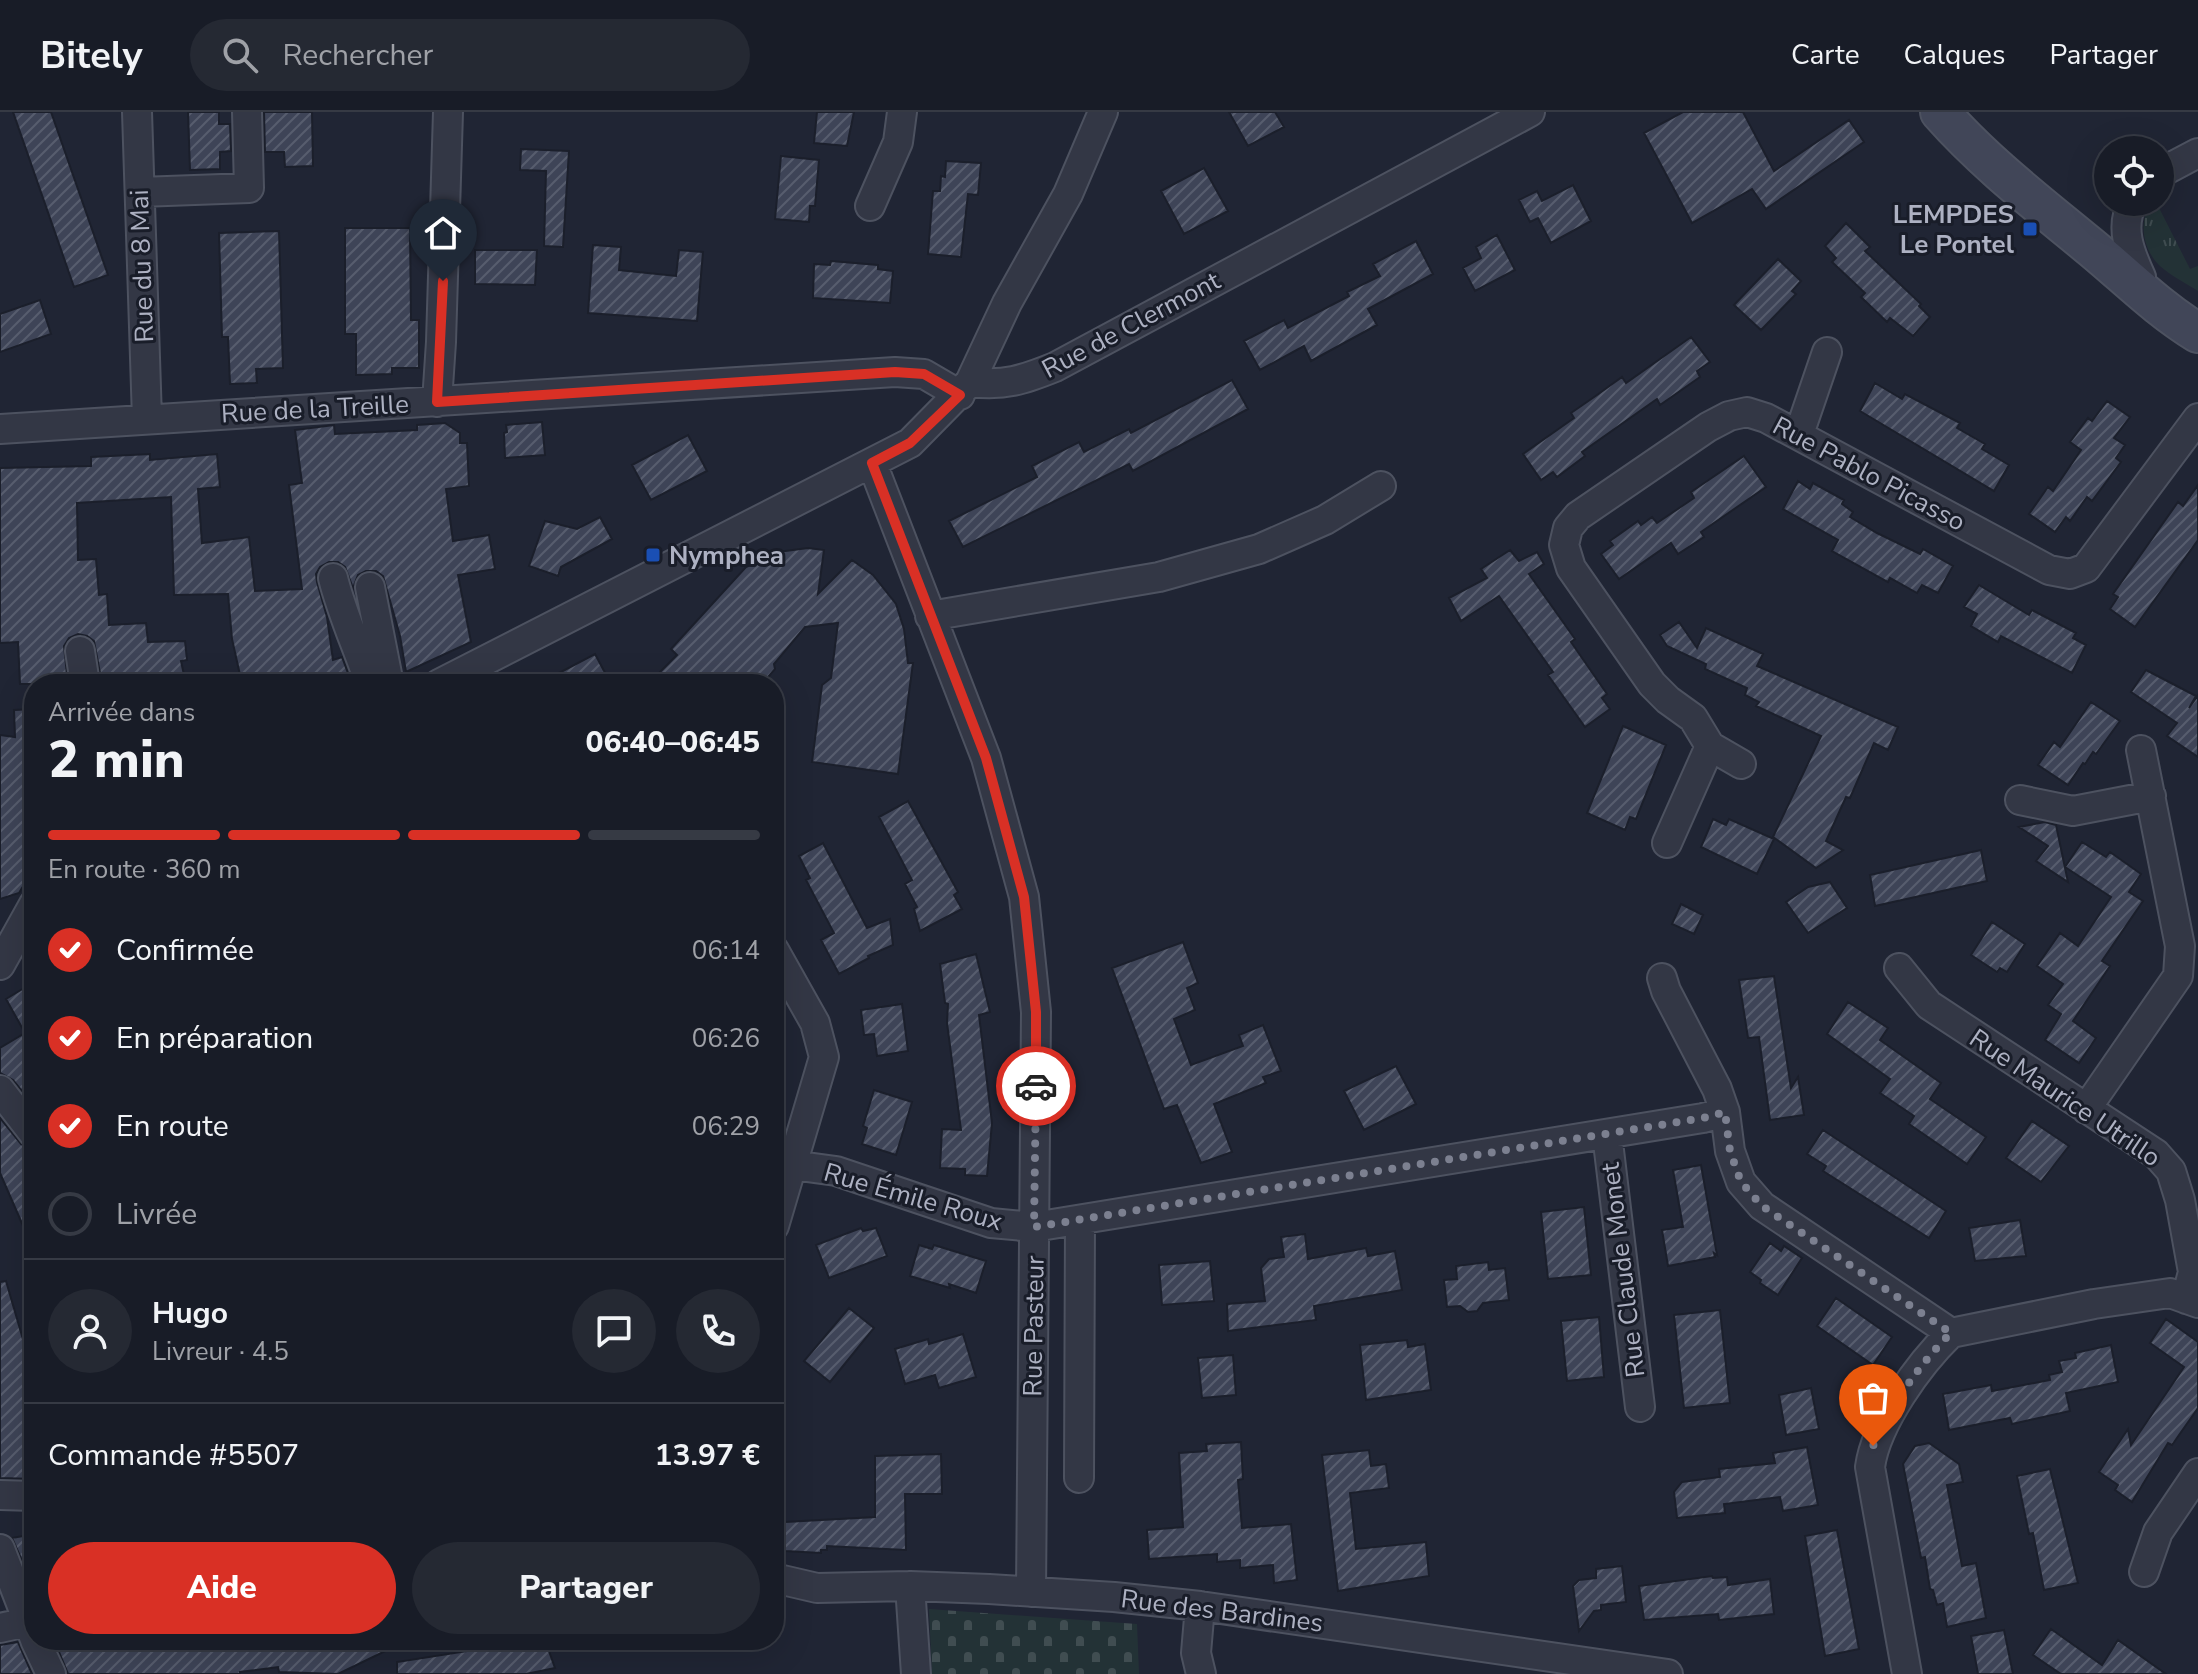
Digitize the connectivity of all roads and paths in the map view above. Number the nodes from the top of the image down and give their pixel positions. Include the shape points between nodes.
1 (137, 112) edge
2 (247, 112) edge
3 (448, 112) edge
4 (902, 112) edge
5 (1103, 112) edge
6 (1530, 112) edge
7 (1940, 112) edge
8 (2198, 153) edge
9 (2174, 166) edge
10 (140, 192) junction
11 (870, 206) dead end
12 (2126, 216) edge
13 (2087, 244) junction
14 (2141, 277) junction
15 (2188, 319) edge
16 (2198, 350) edge
17 (1827, 352) dead end
18 (965, 389) junction
19 (437, 402) junction
20 (2198, 418) edge
21 (147, 419) junction
22 (0, 429) edge
23 (1799, 434) junction
24 (872, 463) junction
25 (1381, 486) dead end
26 (333, 578) dead end
27 (370, 587) dead end
28 (930, 616) junction
29 (80, 651) dead end
30 (83, 674) edge
31 (367, 674) edge
32 (387, 674) edge
33 (459, 674) edge
34 (1710, 746) junction
35 (2141, 750) dead end
36 (1741, 764) dead end
37 (2151, 796) junction
38 (2020, 800) dead end
39 (1667, 843) dead end
40 (24, 922) edge
41 (0, 965) edge
42 (784, 968) edge
43 (1899, 968) dead end
44 (1662, 978) dead end
45 (0, 1090) edge
46 (2086, 1109) junction
47 (1725, 1112) junction
48 (24, 1121) edge
49 (1607, 1134) junction
50 (792, 1165) junction
51 (784, 1192) edge
52 (1080, 1220) junction
53 (1034, 1227) junction
54 (2192, 1301) edge
55 (1951, 1333) junction
56 (1640, 1407) dead end
57 (2198, 1473) edge
58 (1079, 1478) dead end
59 (0, 1495) edge
60 (24, 1496) edge
61 (0, 1549) edge
62 (2144, 1572) dead end
63 (784, 1580) edge
64 (910, 1586) junction
65 (1031, 1592) junction
66 (1200, 1606) junction
67 (24, 1632) edge
68 (36, 1650) edge
69 (1658, 1673) edge
70 (51, 1674) edge
71 (916, 1674) edge
72 (1201, 1674) edge
73 (1907, 1674) edge

1 - 10 street, Rue du 8 Mai
2 - 10 street via 249,188
3 - 19 street
4 - 11 street via 898,142
5 - 18 street via 1068,194
6 - 18 street, Rue de Clermont via 1055,367 1024,380
7 - 13 main road via 1972,148
8 - 9 street
10 - 21 street, Rue du 8 Mai
12 - 14 street via 2128,249
13 - 14 main road
13 - 15 main road
14 - 15 main road
15 - 16 street
17 - 23 street
18 - 19 street, Rue de la Treille via 924,374 895,372
18 - 24 street via 910,443
19 - 21 street, Rue de la Treille
20 - 23 street, Rue Pablo Picasso via 2086,568 2070,574 2049,570
21 - 22 street, Rue de la Treille
23 - 34 street, Rue Pablo Picasso via 1747,412 1729,416 1578,516 1568,528 1564,545 1571,568 1652,684 1693,718
24 - 28 street, Rue Pasteur
24 - 33 street
25 - 28 street via 1325,520 1259,549 1159,577
26 - 31 street
27 - 32 street
28 - 53 street, Rue Pasteur via 986,758 1024,897 1036,1012
29 - 30 street
34 - 36 street, Rue Pablo Picasso
34 - 39 street
35 - 37 street
37 - 38 street via 2073,811
37 - 46 street via 2180,946 2178,976
40 - 41 street
42 - 50 street via 815,1023 824,1057
43 - 46 street, Rue Maurice Utrillo via 1929,1005
44 - 47 street
45 - 48 street
46 - 54 street, Rue Maurice Utrillo via 2156,1154 2171,1171 2193,1272
47 - 49 street, Rue Émile Roux
47 - 55 street via 1741,1182 1762,1206
49 - 52 street, Rue Émile Roux
49 - 56 street, Rue Claude Monet
50 - 51 street
50 - 53 street, Rue Émile Roux via 836,1171 991,1223
52 - 53 street, Rue Émile Roux
52 - 58 street
53 - 65 street, Rue Pasteur
54 - 55 street via 2170,1293
55 - 73 street via 1934,1349 1881,1427 1870,1467
57 - 62 street via 2158,1532
59 - 60 street
61 - 67 street
63 - 64 street, Rue des Bardines via 817,1588
64 - 65 street, Rue des Bardines
64 - 71 street
65 - 66 street, Rue des Bardines
66 - 69 street, Rue des Bardines
66 - 72 street via 1196,1653
68 - 70 street

